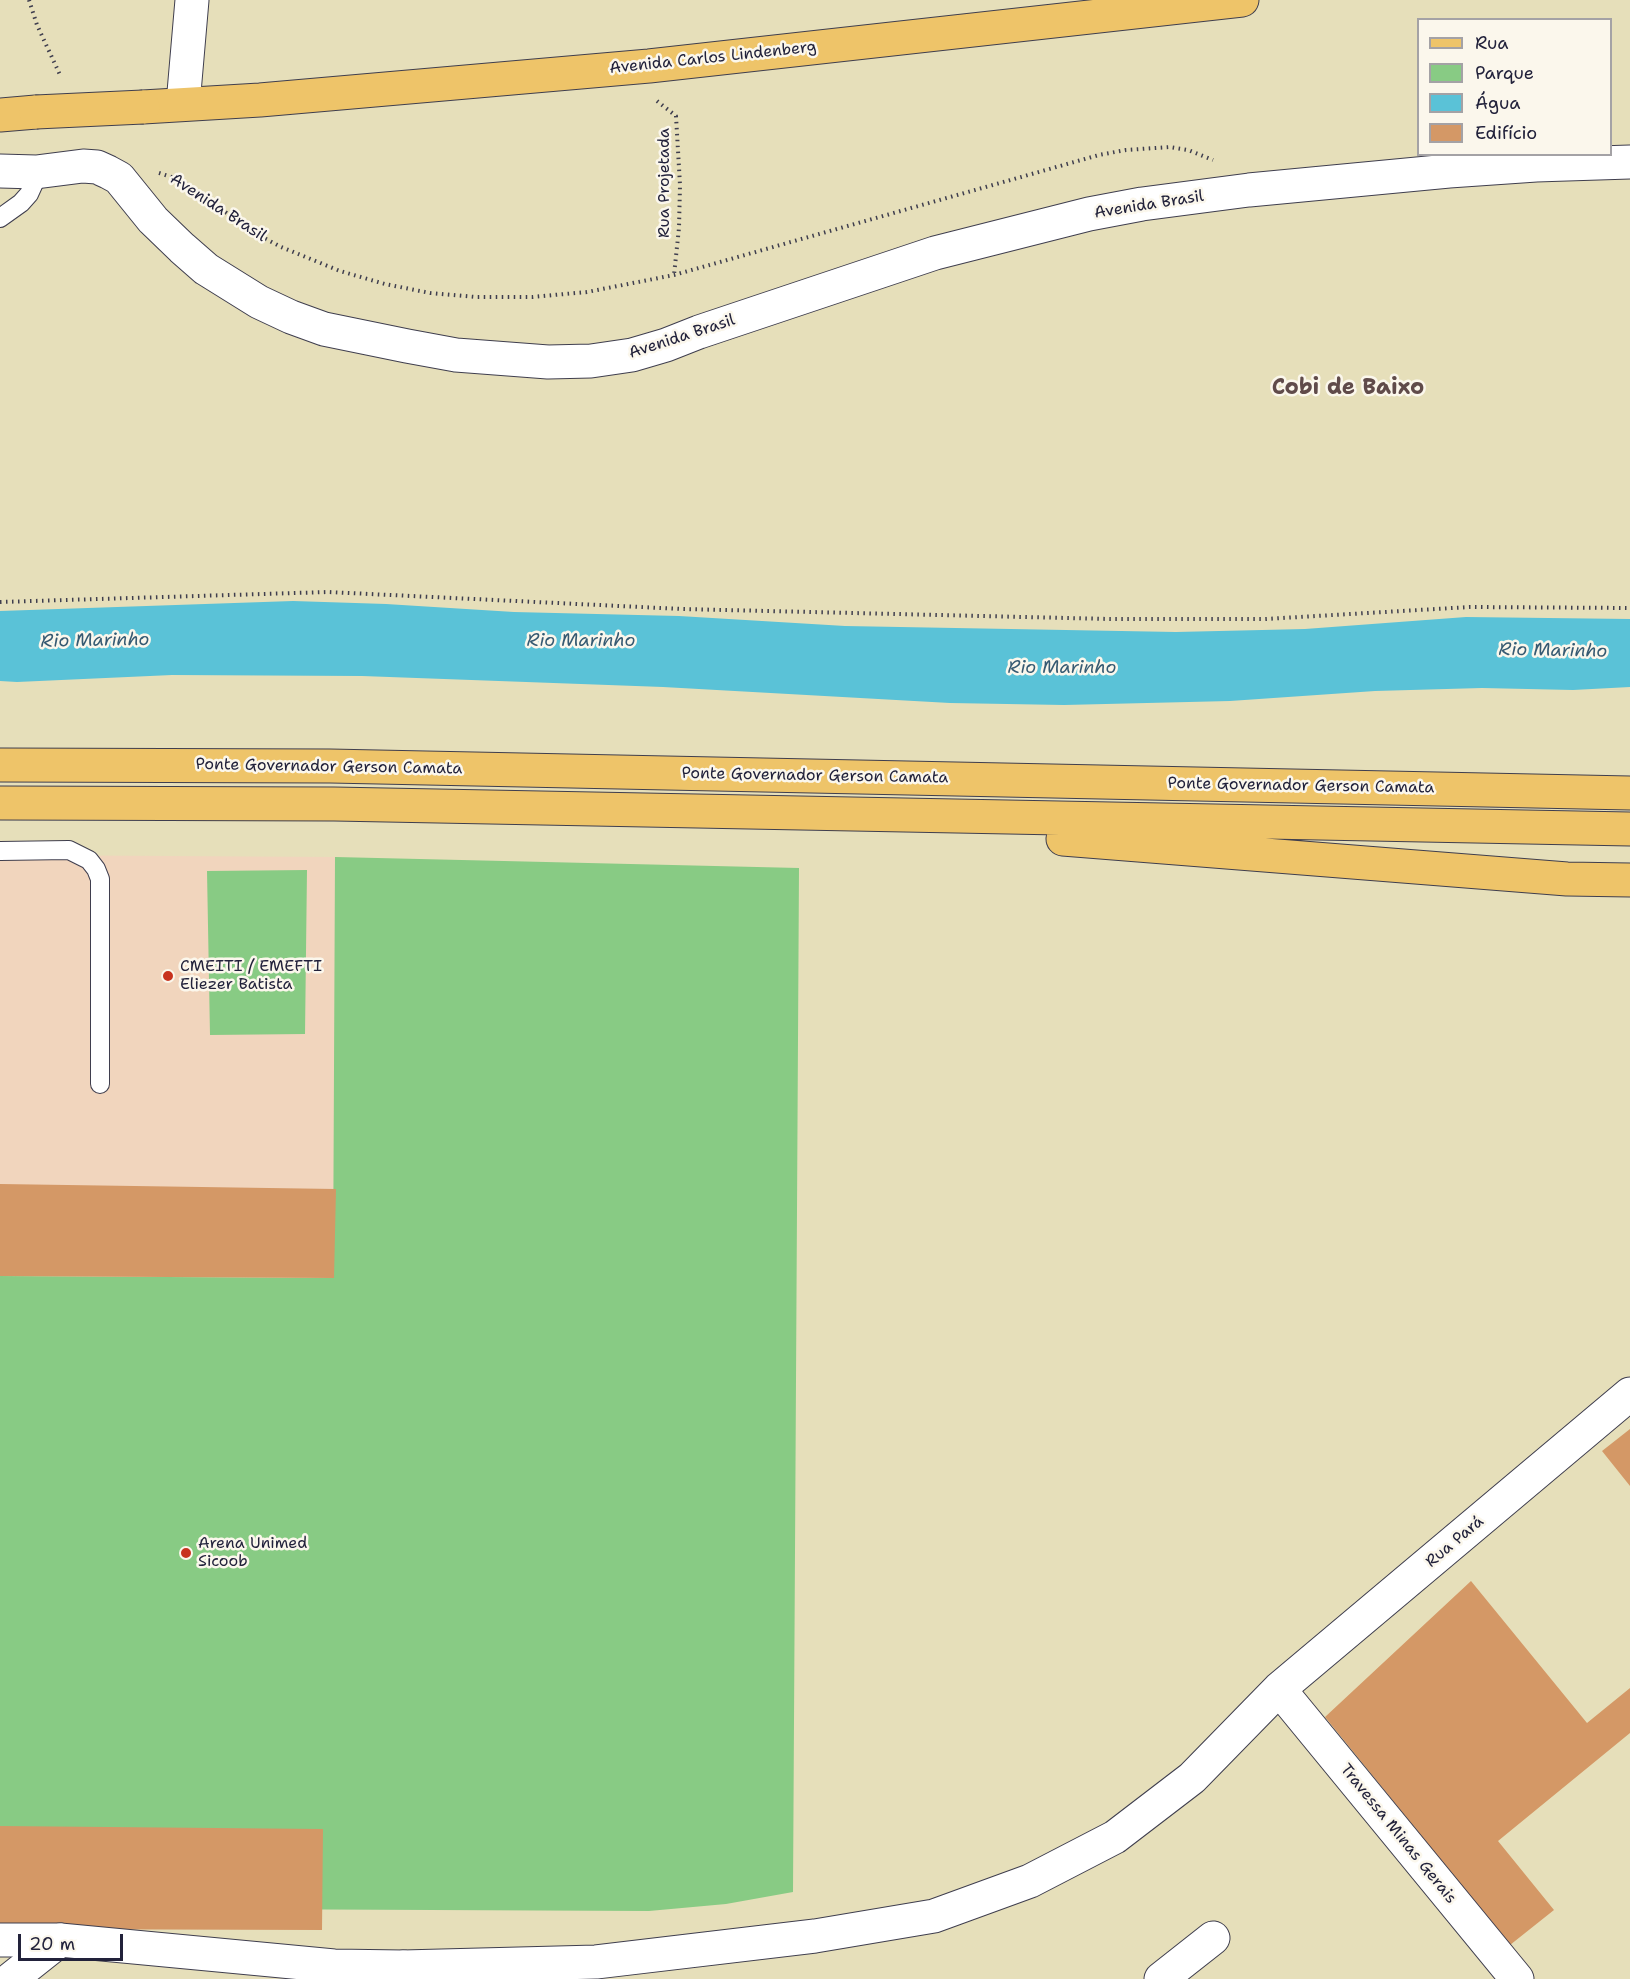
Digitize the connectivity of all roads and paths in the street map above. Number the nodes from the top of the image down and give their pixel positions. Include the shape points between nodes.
1 (192, 0) edge
2 (1242, 0) edge
3 (649, 66) junction
4 (183, 104) junction
5 (0, 115) edge
6 (1630, 162) edge
7 (0, 171) edge
8 (36, 172) junction
9 (119, 178) junction
10 (1250, 190) junction
11 (0, 218) edge
12 (674, 274) junction
13 (0, 602) edge
14 (1630, 608) edge
15 (0, 765) edge
16 (1630, 793) edge
17 (0, 803) edge
18 (729, 812) junction
19 (1630, 829) edge
20 (0, 851) edge
21 (1630, 880) edge
22 (100, 1084) dead end
23 (1630, 1394) edge
24 (1280, 1689) junction
25 (1213, 1938) dead end
26 (0, 1940) edge
27 (60, 1940) junction
28 (340, 1972) edge
29 (409, 1973) edge
30 (11, 1979) edge
31 (1161, 1979) edge
32 (1517, 1979) edge

1 - 4 street
2 - 3 main road, Avenida Carlos Lindenberg
3 - 4 main road, Avenida Carlos Lindenberg
3 - 12 path, Rua Projetada via 655,99 676,116 680,185
4 - 5 main road, Avenida Carlos Lindenberg, bridge
6 - 10 street, Avenida Brasil via 1449,171
7 - 8 street, Avenida Brasil
8 - 9 street, Avenida Brasil via 98,167
8 - 11 lane via 29,194
9 - 10 street, Avenida Brasil via 153,220 206,269 291,317 324,328 456,355 548,362 591,361 655,349 935,254 1047,224 1142,204
9 - 12 path, Avenida Brasil via 148,171 165,173 281,248 340,272 430,293 532,297 587,292
10 - 12 path, Avenida Brasil via 1222,164 1205,155 1170,147 1126,150
13 - 14 path via 328,592 682,609 1110,619 1265,619 1470,607
15 - 16 main road, Ponte Governador Gerson Camata via 330,766
17 - 18 main road
18 - 19 main road
18 - 21 main road via 1567,879
20 - 22 lane via 69,850 89,860 96,869 100,879
23 - 24 street, Rua Pará
24 - 29 street, Rua Pará via 1192,1778 1115,1837 1030,1881 934,1916 815,1936 596,1962
24 - 32 street, Travessa Minas Gerais
25 - 31 street
26 - 27 street, Rua Pará
27 - 28 street, Rua Pará
27 - 30 street
28 - 29 street, Rua Pará

